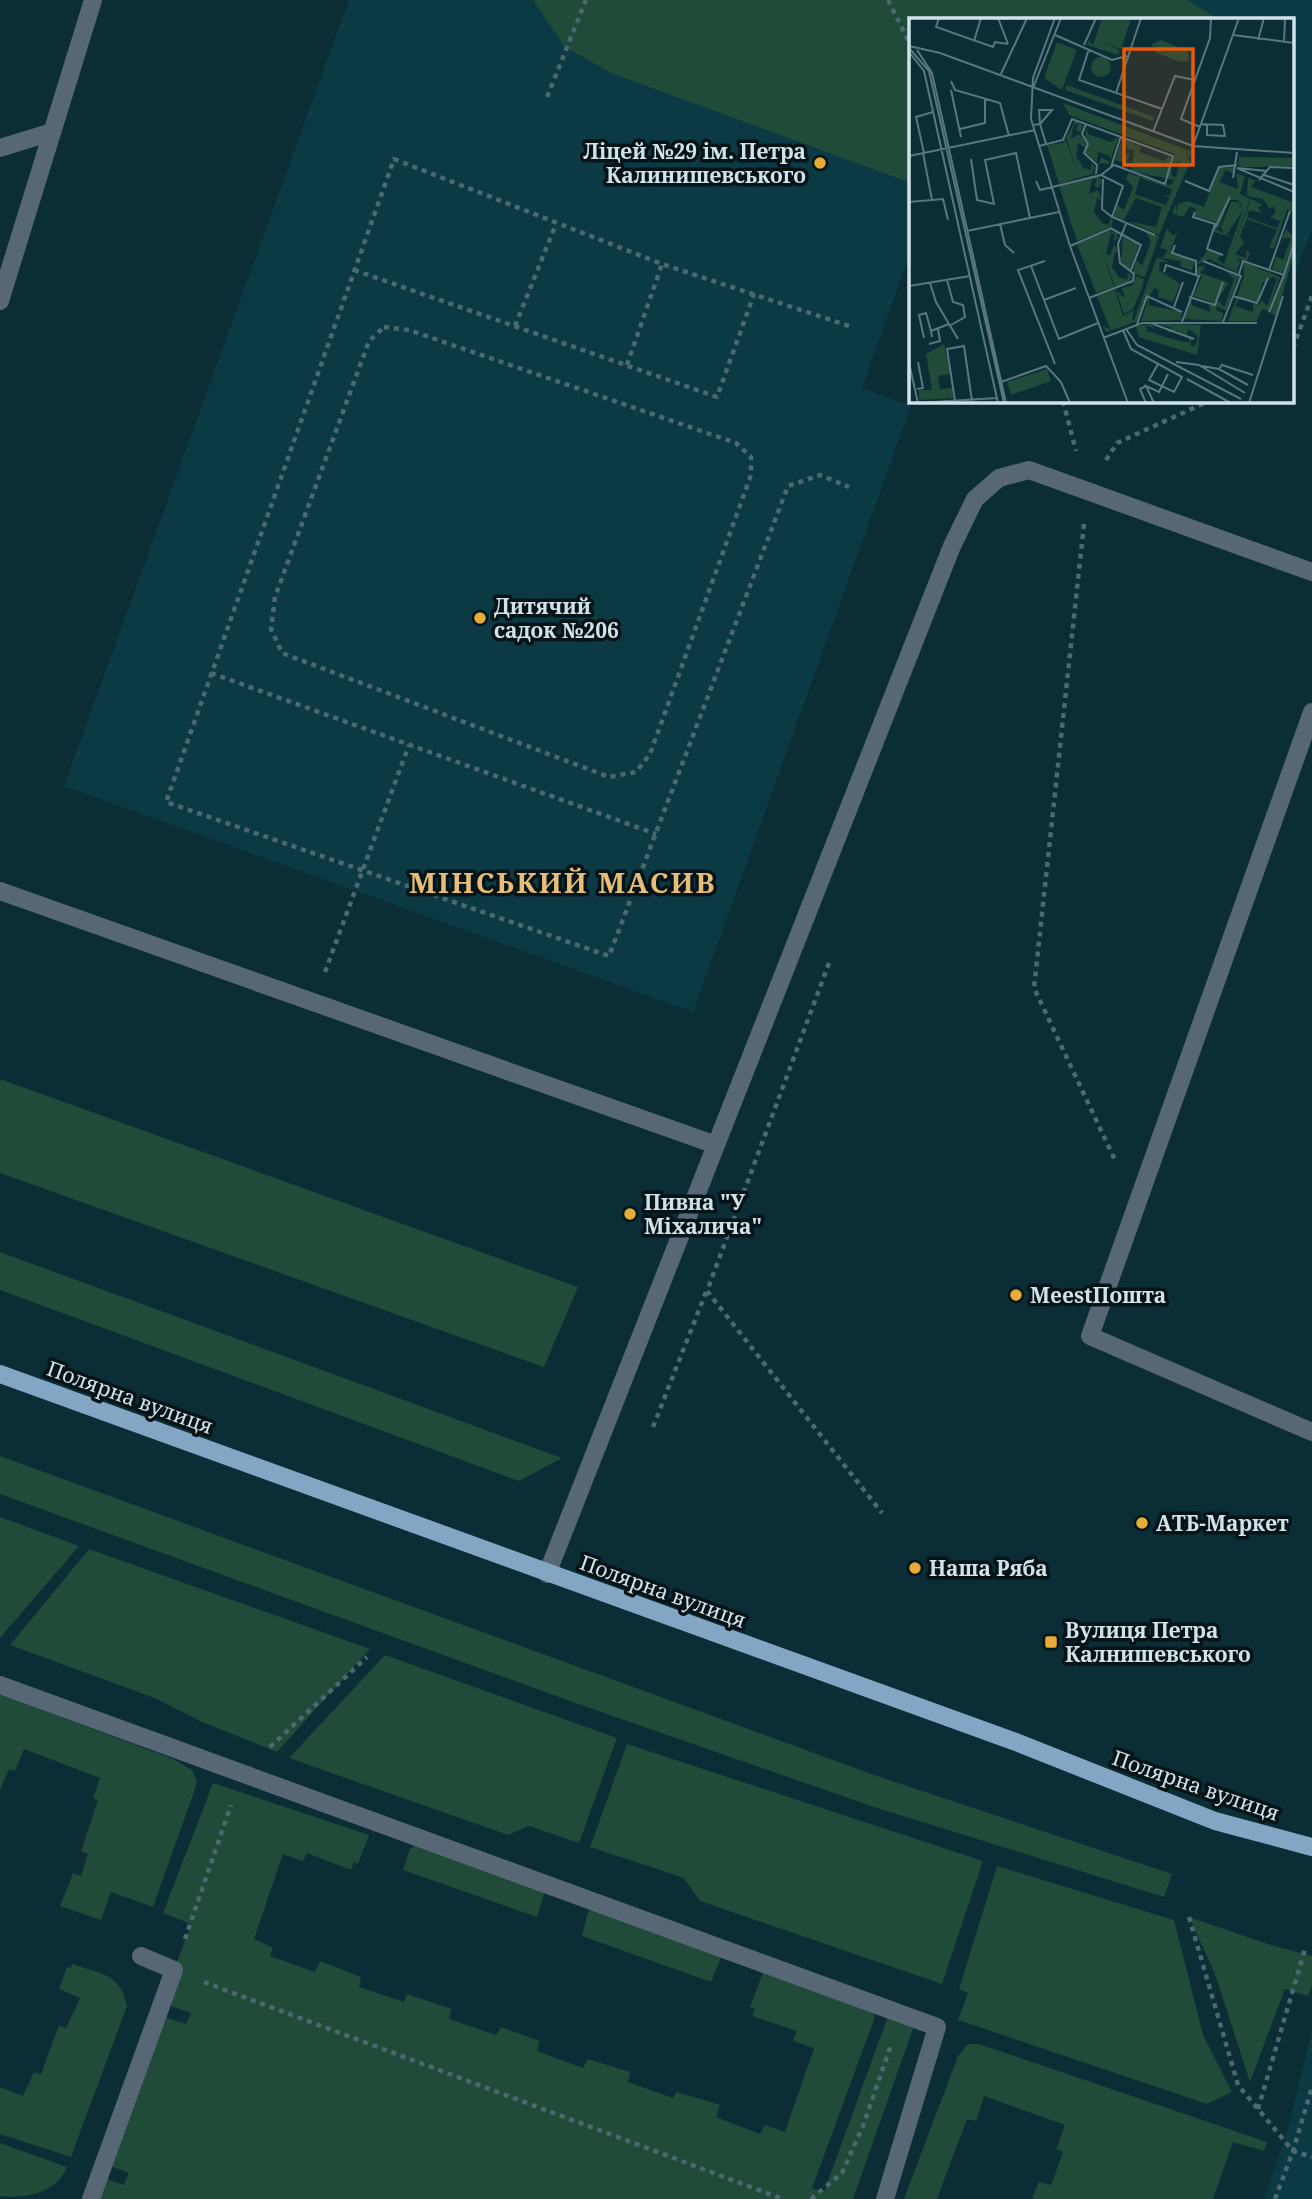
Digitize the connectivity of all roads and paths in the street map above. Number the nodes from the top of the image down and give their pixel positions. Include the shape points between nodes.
1 (93, 0) edge
2 (586, 0) edge
3 (888, 0) edge
4 (909, 42) edge
5 (547, 97) dead end
6 (52, 132) junction
7 (0, 148) edge
8 (556, 224) junction
9 (662, 264) junction
10 (354, 270) junction
11 (754, 294) junction
12 (1312, 296) edge
13 (0, 301) edge
14 (515, 326) junction
15 (849, 326) dead end
16 (1294, 345) edge
17 (627, 365) junction
18 (1063, 402) edge
19 (1207, 402) edge
20 (849, 486) dead end
21 (1087, 491) junction
22 (1312, 572) edge
23 (275, 597) joint
24 (211, 673) junction
25 (1312, 712) edge
26 (409, 745) junction
27 (656, 834) junction
28 (361, 870) junction
29 (0, 891) edge
30 (833, 950) dead end
31 (314, 1003) junction
32 (716, 1145) junction
33 (1137, 1205) junction
34 (706, 1291) junction
35 (0, 1374) edge
36 (653, 1427) dead end
37 (1312, 1432) edge
38 (882, 1513) dead end
39 (547, 1573) junction
40 (366, 1657) dead end
41 (0, 1685) edge
42 (242, 1774) junction
43 (1311, 1844) edge
44 (1189, 1917) dead end
45 (1305, 1949) dead end
46 (141, 1956) dead end
47 (174, 1970) junction
48 (895, 2033) dead end
49 (1312, 2087) edge
50 (1258, 2109) junction
51 (1293, 2151) junction
52 (1312, 2157) edge
53 (91, 2199) edge
54 (783, 2199) edge
55 (811, 2199) edge
56 (885, 2199) edge
57 (1275, 2199) edge

1 - 6 lane
2 - 5 path
3 - 4 path
6 - 7 lane
6 - 13 lane
8 - 9 path
8 - 10 path via 394,159
8 - 14 path
9 - 11 path
9 - 17 path
10 - 14 path
10 - 24 path
11 - 15 path
11 - 17 path via 718,397
12 - 16 path
14 - 17 path
18 - 21 path
19 - 21 path via 1117,443
20 - 27 path via 820,475 788,486
21 - 22 lane
21 - 32 lane via 1029,470 999,478 975,499 952,546
21 - 33 path via 1034,988
23 - 23 path via 271,629 282,653 609,777 636,772 655,741 751,475 751,457 736,443 409,330 384,327 369,341
24 - 26 path
24 - 28 path via 166,802
25 - 33 lane
26 - 27 path
26 - 28 path
27 - 28 path via 609,956
28 - 31 path
29 - 31 lane
30 - 34 path
31 - 32 lane
32 - 39 lane
33 - 37 lane via 1090,1335
34 - 36 path
34 - 38 path
35 - 39 main road, Полярна вулиця
39 - 43 main road, Полярна вулиця via 1016,1742 1215,1821
40 - 42 path
41 - 42 lane
42 - 47 path
42 - 56 lane via 937,2027
44 - 50 path via 1238,2085
45 - 50 path
46 - 47 lane
47 - 53 lane
47 - 54 path
48 - 55 path via 842,2173
49 - 51 path
50 - 51 path
51 - 52 path
51 - 57 path

